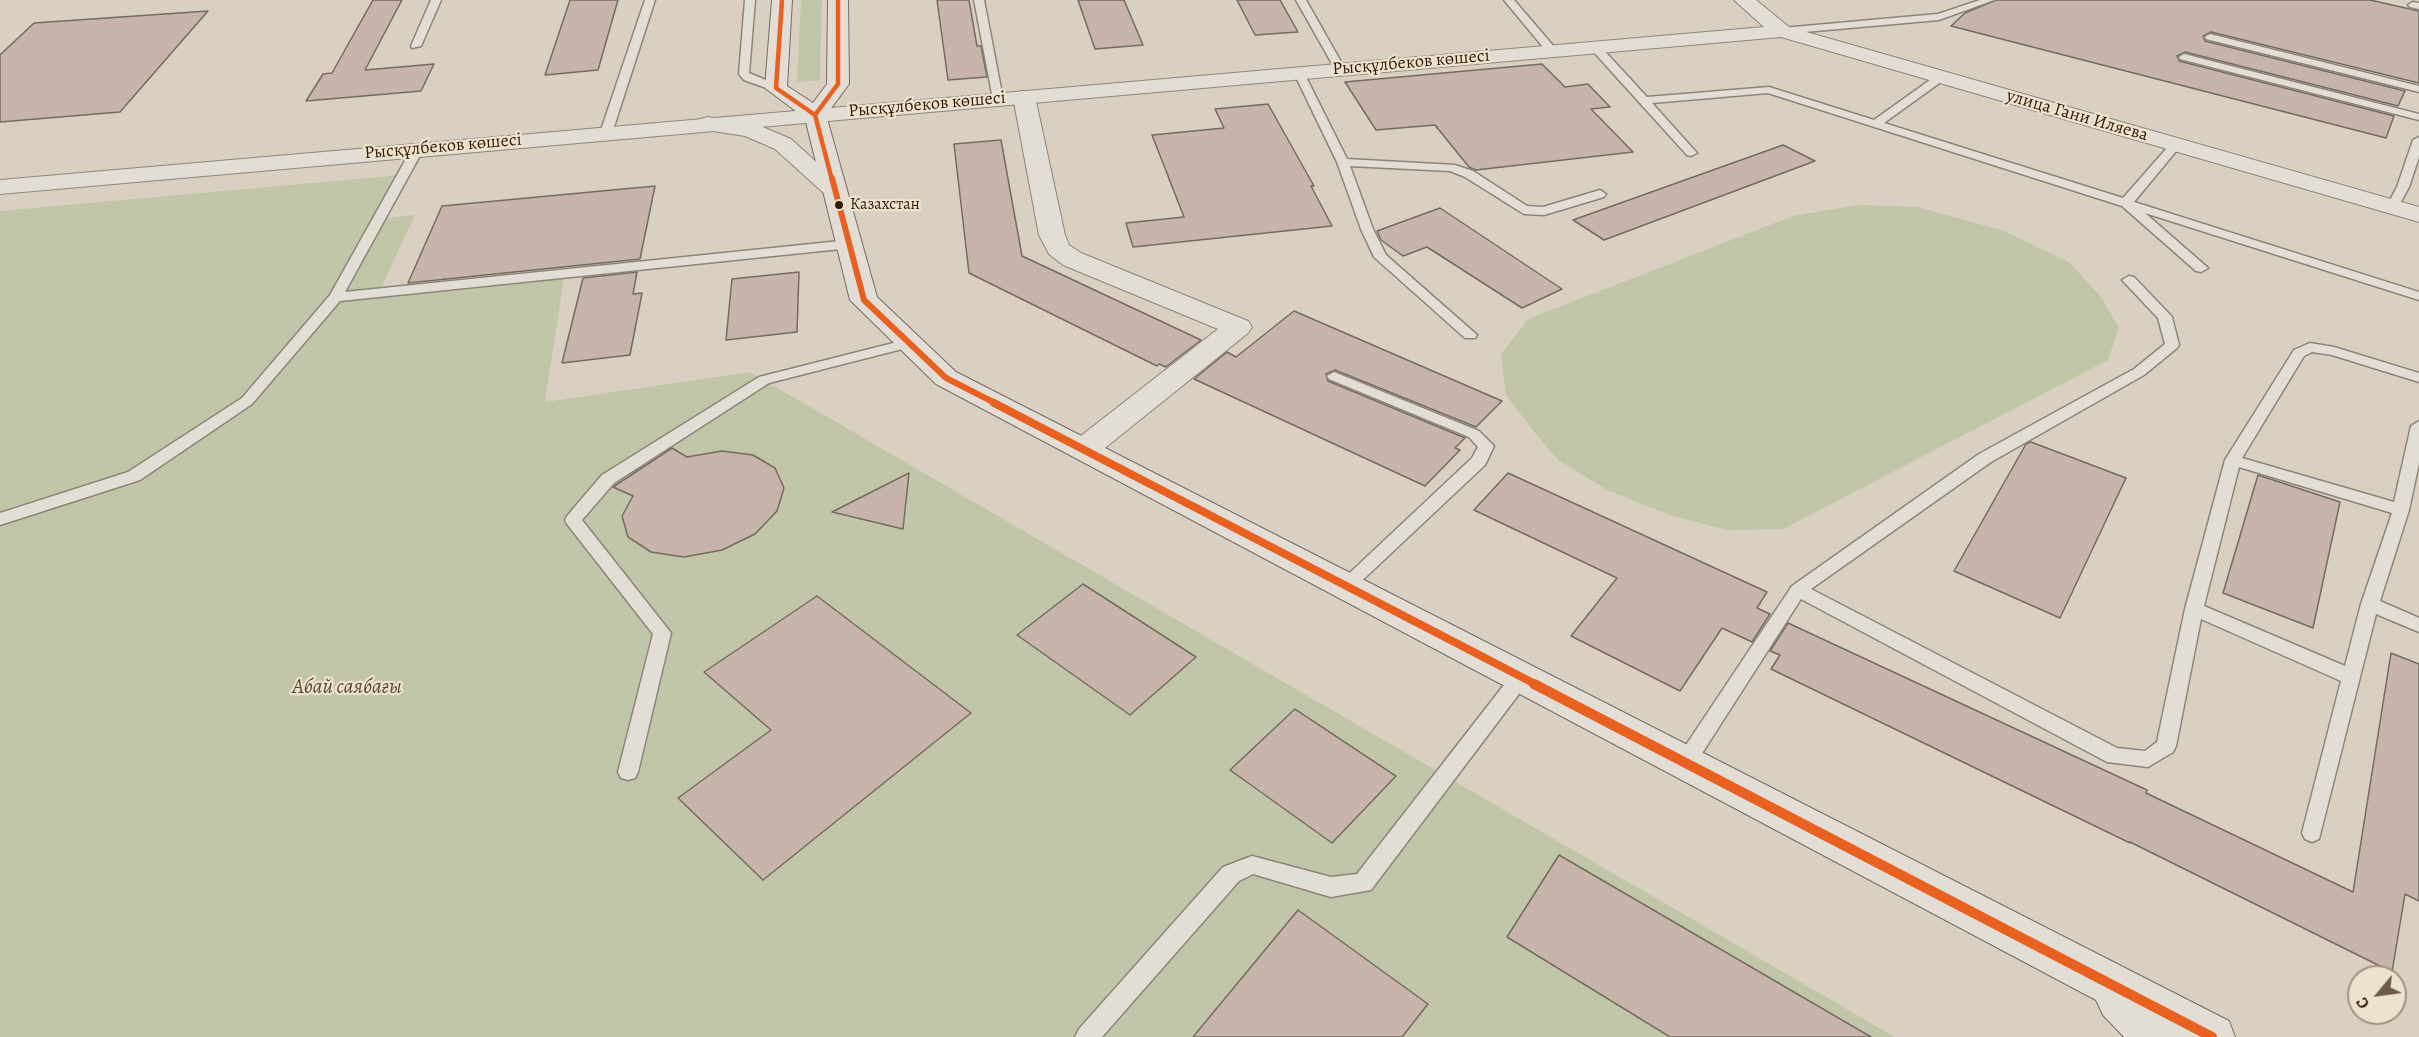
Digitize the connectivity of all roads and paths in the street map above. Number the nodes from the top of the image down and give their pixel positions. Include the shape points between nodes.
1 (436, 0) edge
2 (650, 0) edge
3 (750, 0) edge
4 (782, 0) edge
5 (838, 0) edge
6 (979, 0) edge
7 (1301, 0) edge
8 (1509, 0) edge
9 (1744, 0) edge
10 (1989, 0) edge
11 (1782, 31) junction
12 (2210, 37) dead end
13 (416, 46) dead end
14 (1595, 47) junction
15 (1552, 51) junction
16 (2184, 57) dead end
17 (1340, 69) junction
18 (1299, 73) junction
19 (1941, 77) junction
20 (776, 88) junction
21 (2419, 89) edge
22 (1011, 98) junction
23 (1642, 101) junction
24 (815, 115) junction
25 (2419, 117) edge
26 (708, 124) junction
27 (1875, 124) junction
28 (606, 133) junction
29 (2419, 140) edge
30 (2177, 144) junction
31 (417, 150) junction
32 (1691, 153) dead end
33 (1343, 162) junction
34 (0, 187) edge
35 (836, 190) junction
36 (1600, 194) dead end
37 (2126, 203) junction
38 (2392, 208) junction
39 (2419, 215) edge
40 (850, 244) junction
41 (2201, 268) dead end
42 (2129, 280) dead end
43 (2419, 296) edge
44 (336, 297) junction
45 (1470, 335) dead end
46 (909, 343) junction
47 (1334, 376) dead end
48 (2419, 378) edge
49 (2419, 426) edge
50 (1084, 449) junction
51 (2233, 460) junction
52 (2401, 510) junction
53 (0, 519) edge
54 (1346, 586) junction
55 (1798, 590) junction
56 (2370, 604) junction
57 (2194, 609) junction
58 (2419, 626) edge
59 (1521, 677) junction
60 (2351, 677) junction
61 (1685, 763) junction
62 (628, 772) dead end
63 (2312, 833) dead end
64 (2097, 978) junction
65 (1087, 1037) edge
66 (2157, 1037) edge
67 (2212, 1037) edge

1 - 13 lane
2 - 28 lane
3 - 20 lane via 744,74
4 - 20 street
5 - 24 street via 838,84
6 - 22 lane
7 - 17 lane
8 - 15 lane
9 - 11 street, улица Гани Иляева
10 - 11 lane via 1939,16
11 - 14 street, Рысқұлбеков көшесі
11 - 19 street, улица Гани Иляева
12 - 21 lane
14 - 15 street, Рысқұлбеков көшесі
14 - 23 lane
15 - 17 street, Рысқұлбеков көшесі
16 - 25 lane
17 - 18 street, Рысқұлбеков көшесі
18 - 22 street, Рысқұлбеков көшесі
18 - 33 lane
19 - 27 lane
19 - 30 street, улица Гани Иляева
20 - 24 street
22 - 24 street, Рысқұлбеков көшесі
22 - 50 street via 1058,249 1072,259 1238,327
23 - 27 lane via 1769,90
23 - 32 lane
24 - 26 street, Рысқұлбеков көшесі
24 - 35 street
26 - 28 street, Рысқұлбеков көшесі
26 - 35 street via 750,130 783,144
27 - 37 lane
28 - 31 street, Рысқұлбеков көшесі
29 - 38 lane
30 - 37 lane
30 - 38 street, улица Гани Иляева
31 - 34 street, Рысқұлбеков көшесі
31 - 44 lane
33 - 36 lane via 1451,168 1469,174 1524,210 1544,211
33 - 45 lane via 1380,257
35 - 40 street
37 - 41 lane
37 - 43 lane
38 - 39 street, улица Гани Иляева
40 - 44 lane
40 - 46 street via 864,300
42 - 55 lane via 2165,317 2172,345 2139,372 1985,458
44 - 53 lane via 247,401 153,464 134,476
46 - 50 street via 946,378
46 - 62 lane via 764,380 608,479 573,520 662,633
47 - 54 lane via 1474,434 1486,446 1479,461
48 - 51 lane via 2310,347 2299,354
49 - 52 lane
50 - 54 street
51 - 52 lane
51 - 57 lane
52 - 56 lane
54 - 59 street
55 - 57 lane via 2114,756 2148,759 2166,746
55 - 61 lane
56 - 58 lane
56 - 60 lane
57 - 60 lane
59 - 61 street
59 - 65 lane via 1363,883 1331,887 1252,865 1231,874
60 - 63 lane
61 - 64 street
64 - 66 street
64 - 67 street

